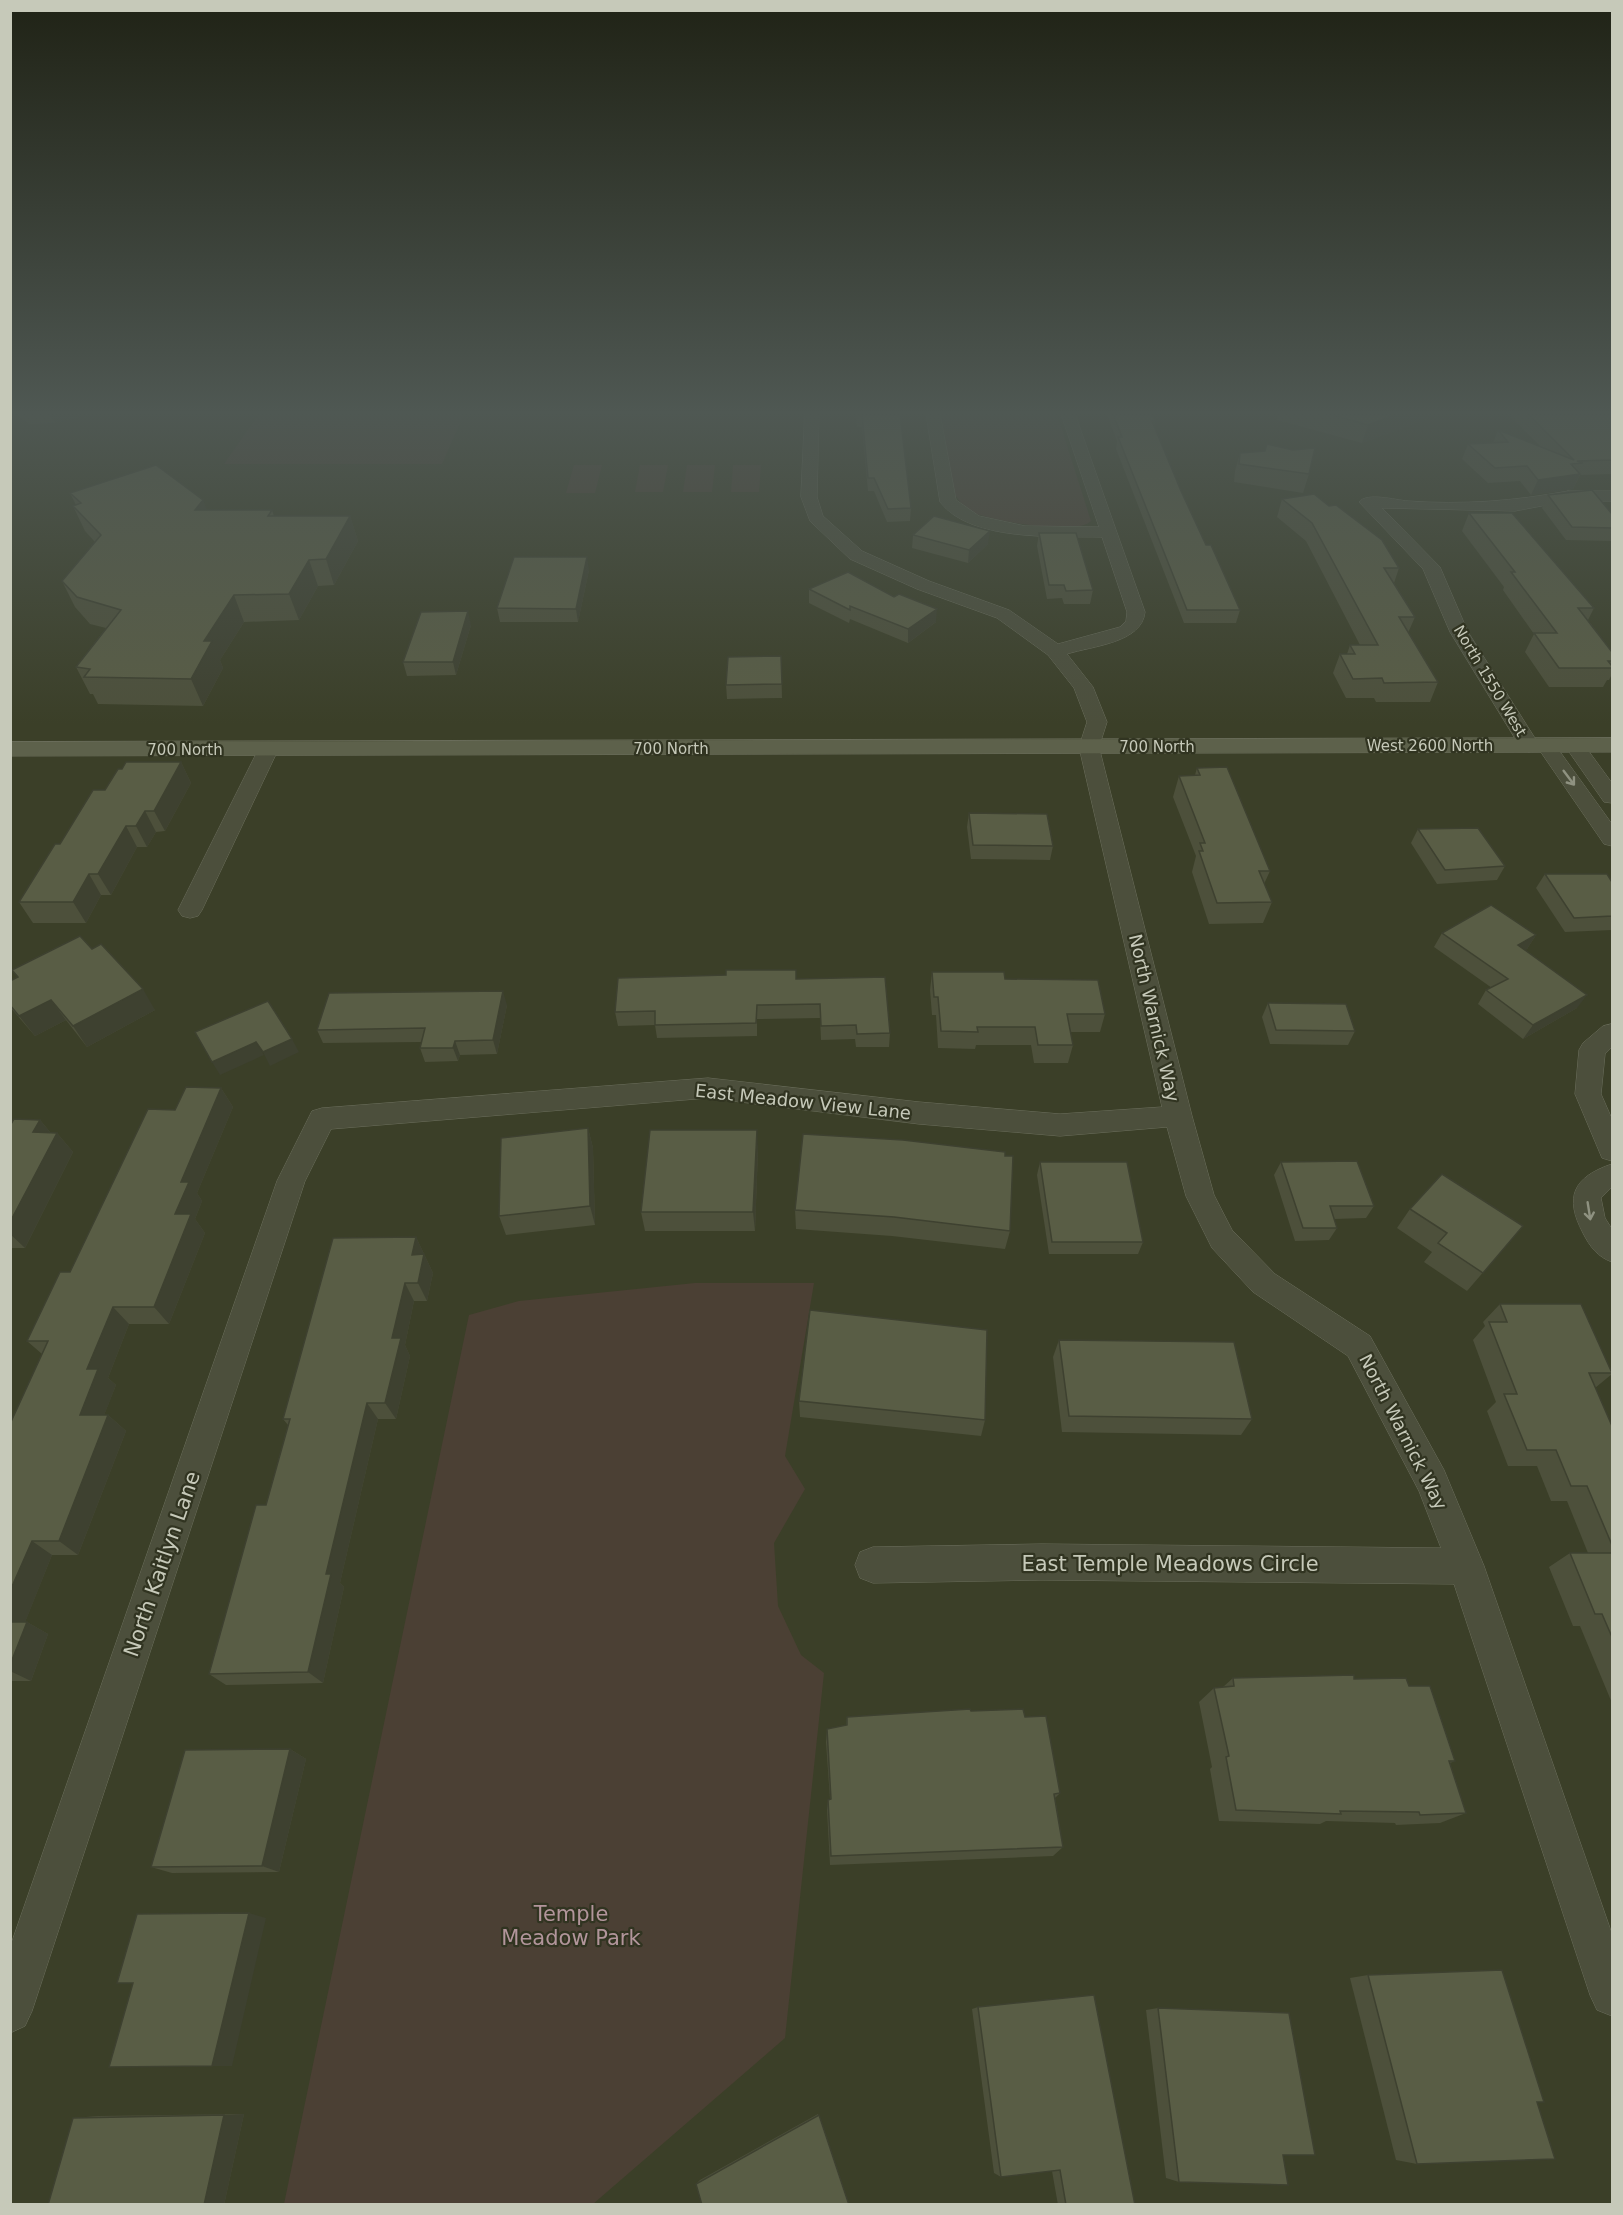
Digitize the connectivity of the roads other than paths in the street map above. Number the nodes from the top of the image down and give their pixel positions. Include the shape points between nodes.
1 (816, 517) edge
2 (970, 517) edge
3 (1103, 517) edge
4 (1381, 517) edge
5 (1108, 532) junction
6 (1054, 651) junction
7 (1612, 745) edge
8 (1332, 746) joint
9 (1537, 746) junction
10 (1575, 746) junction
11 (1089, 747) junction
12 (10, 749) edge
13 (268, 750) junction
14 (1612, 797) edge
15 (1612, 839) edge
16 (190, 910) dead end
17 (1612, 1033) edge
18 (1178, 1116) junction
19 (322, 1119) joint
20 (1612, 1150) edge
21 (1612, 1175) edge
22 (1612, 1248) edge
23 (873, 1565) dead end
24 (1466, 1566) junction
25 (1612, 1995) edge
26 (10, 2011) edge

1 - 6 street via 856,555 1003,614
2 - 5 street via 1025,531
3 - 5 street
4 - 9 street, North 1550 West via 1431,567 1459,632
5 - 6 street via 1136,612 1135,622 1126,631
6 - 11 street via 1083,687 1097,722
7 - 10 street, West 2600 North
8 - 9 street, West 2600 North
8 - 11 street, 700 North
9 - 10 street, West 2600 North
9 -> 15 street, North 1550 West
10 - 14 street
11 - 13 street, 700 North
11 - 18 street, North Warnick Way
12 - 13 street, 700 North
13 - 16 street
17 - 20 street via 1592,1050 1588,1094
18 - 19 street, East Meadow View Lane via 1060,1125 708,1088
18 - 24 street, North Warnick Way via 1200,1196 1222,1239 1264,1283 1359,1346 1432,1482
19 - 26 street, North Kaitlyn Lane via 291,1181
21 -> 22 street via 1596,1182 1588,1193 1587,1207 1592,1224
23 - 24 street, East Temple Meadows Circle via 1054,1562
24 - 25 street, North Warnick Way

